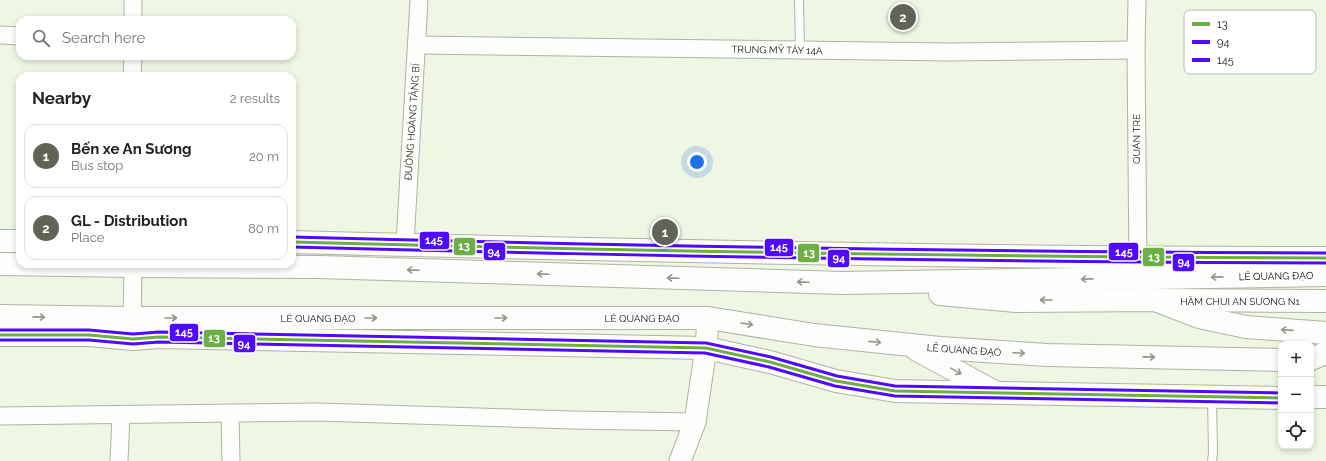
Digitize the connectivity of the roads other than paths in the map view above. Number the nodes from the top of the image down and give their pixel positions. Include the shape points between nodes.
1 (133, 0) edge
2 (419, 0) edge
3 (799, 0) edge
4 (1136, 0) edge
5 (133, 16) edge
6 (0, 35) edge
7 (16, 36) edge
8 (417, 45) junction
9 (800, 50) junction
10 (1136, 50) junction
11 (133, 60) edge
12 (132, 72) edge
13 (0, 241) edge
14 (16, 241) edge
15 (296, 242) edge
16 (317, 242) junction
17 (404, 244) junction
18 (1326, 258) edge
19 (0, 264) edge
20 (16, 264) edge
21 (296, 267) edge
22 (319, 267) junction
23 (133, 268) edge
24 (1138, 268) junction
25 (1326, 275) edge
26 (842, 283) junction
27 (1155, 300) junction
28 (1326, 301) edge
29 (0, 316) edge
30 (708, 318) junction
31 (132, 328) junction
32 (1326, 333) edge
33 (0, 335) edge
34 (909, 345) junction
35 (706, 348) junction
36 (1326, 353) edge
37 (1314, 359) edge
38 (1278, 360) edge
39 (1314, 360) edge
40 (1326, 360) edge
41 (996, 393) junction
42 (1212, 396) junction
43 (1314, 397) edge
44 (1326, 397) edge
45 (1278, 398) edge
46 (230, 414) junction
47 (121, 415) junction
48 (0, 416) edge
49 (695, 422) junction
50 (119, 461) edge
51 (231, 461) edge
52 (680, 461) edge
53 (1212, 461) edge

1 - 5 street
2 - 8 street, ĐƯỜNG HOÀNG TĂNG BÍ
3 - 9 lane
4 - 10 street, QUÁN TRE
6 - 7 street
8 - 9 street, TRUNG MỸ TÂY 14A
8 - 17 street, ĐƯỜNG HOÀNG TĂNG BÍ
9 - 10 street, TRUNG MỸ TÂY 14A
10 - 24 street, QUÁN TRE
11 - 12 street
13 - 14 main road
15 - 16 main road, LÊ QUANG ĐẠO
16 - 17 main road, LÊ QUANG ĐẠO
16 - 22 main road
17 - 24 main road, LÊ QUANG ĐẠO via 924,256
18 - 24 main road, LÊ QUANG ĐẠO
19 - 20 main road, LÊ QUANG ĐẠO
21 - 22 main road, LÊ QUANG ĐẠO
26 -> 22 main road, LÊ QUANG ĐẠO
23 - 31 street
25 -> 24 main road, LÊ QUANG ĐẠO
24 -> 26 main road, LÊ QUANG ĐẠO
27 -> 26 main road, LÊ QUANG ĐẠO via 1016,301
27 - 28 main road, HẦM CHUI AN SƯƠNG N1
32 -> 27 main road, LÊ QUANG ĐẠO via 1246,327 1199,318
29 -> 31 main road, LÊ QUANG ĐẠO
31 -> 30 main road, LÊ QUANG ĐẠO
30 -> 34 main road, LÊ QUANG ĐẠO via 814,335
30 - 35 street
31 - 33 main road, LÊ QUANG ĐẠO via 89,335
31 - 35 main road, LÊ QUANG ĐẠO via 159,337
34 -> 38 main road, LÊ QUANG ĐẠO via 1047,355
34 -> 41 main road
35 - 41 main road, LÊ QUANG ĐẠO via 770,362 836,382 888,390
35 - 49 street
36 - 37 main road
39 - 40 main road
41 - 42 main road, LÊ QUANG ĐẠO
42 - 45 main road, LÊ QUANG ĐẠO
42 - 53 lane
43 - 44 main road
46 - 47 street
46 - 49 street via 319,412
46 - 51 street
47 - 48 street
47 - 50 street
49 - 52 street

